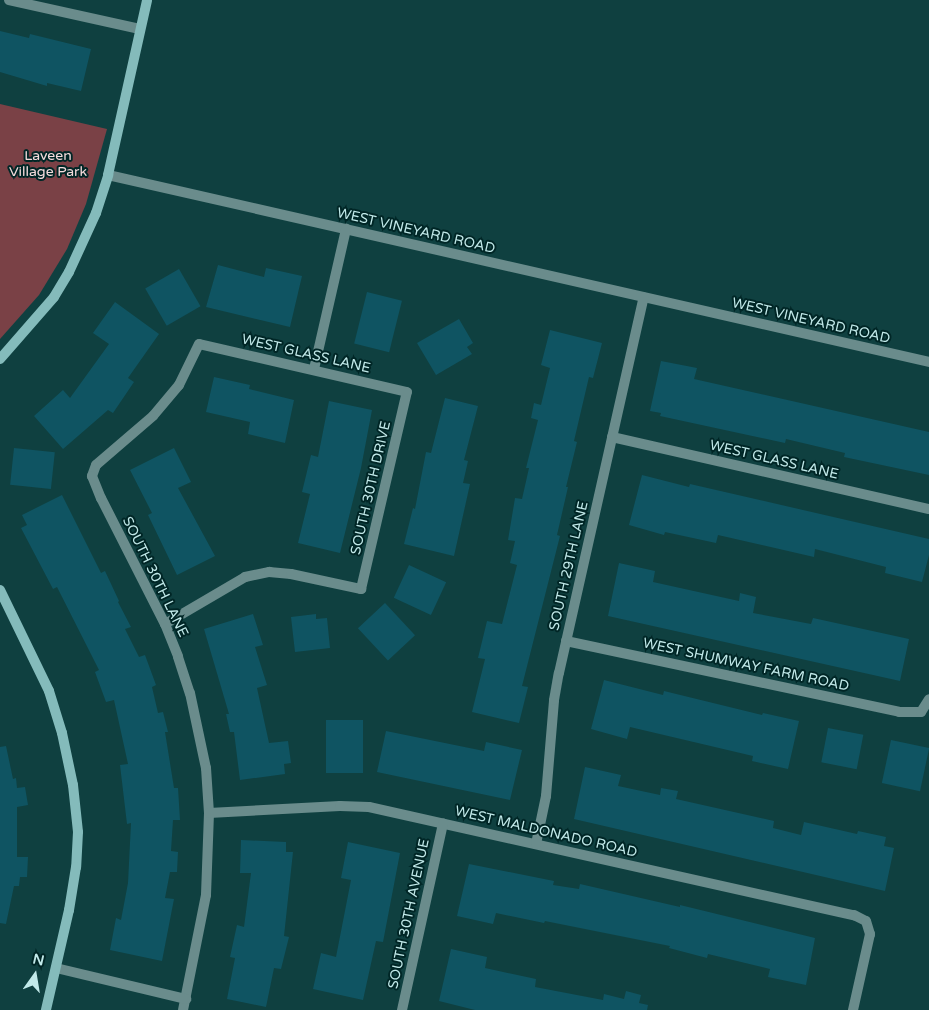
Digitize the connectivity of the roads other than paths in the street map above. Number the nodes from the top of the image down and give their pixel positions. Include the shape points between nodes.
1 (8, 0) edge
2 (147, 0) edge
3 (140, 29) junction
4 (108, 175) junction
5 (346, 229) junction
6 (644, 297) junction
7 (199, 344) joint
8 (0, 359) edge
9 (929, 362) edge
10 (314, 369) junction
11 (407, 392) joint
12 (612, 437) junction
13 (929, 509) edge
14 (0, 590) edge
15 (165, 624) junction
16 (566, 641) junction
17 (929, 699) edge
18 (210, 812) junction
19 (443, 823) junction
20 (536, 844) junction
21 (56, 968) junction
22 (184, 1005) edge
23 (46, 1010) edge
24 (402, 1010) edge
25 (853, 1010) edge

1 - 3 street
2 - 3 street
3 - 4 street
4 - 5 street, WEST VINEYARD ROAD
4 - 8 street via 96,213 69,272 38,318
5 - 6 street, WEST VINEYARD ROAD
5 - 10 street
6 - 9 street, WEST VINEYARD ROAD
6 - 12 street, SOUTH 29TH LANE
7 - 10 street, WEST GLASS LANE
7 - 15 street, SOUTH 30TH LANE via 179,385 153,416 96,465 92,476
10 - 11 street, WEST GLASS LANE
11 - 15 street, SOUTH 30TH DRIVE via 361,589 269,572 245,577
12 - 13 street, WEST GLASS LANE
12 - 16 street, SOUTH 29TH LANE
14 - 21 street via 49,691 73,785 78,832 76,867
15 - 18 street, SOUTH 30TH LANE via 190,693 206,768
16 - 17 street, WEST SHUMWAY FARM ROAD via 899,712 921,712
16 - 20 street, SOUTH 29TH LANE via 554,700 546,796
18 - 19 street, WEST MALDONADO ROAD via 360,807
18 - 22 street, SOUTH 30TH LANE via 206,895
19 - 20 street, WEST MALDONADO ROAD
19 - 24 street, SOUTH 30TH AVENUE
20 - 25 street, WEST MALDONADO ROAD via 862,918 869,926 869,940
21 - 22 street
21 - 23 street

